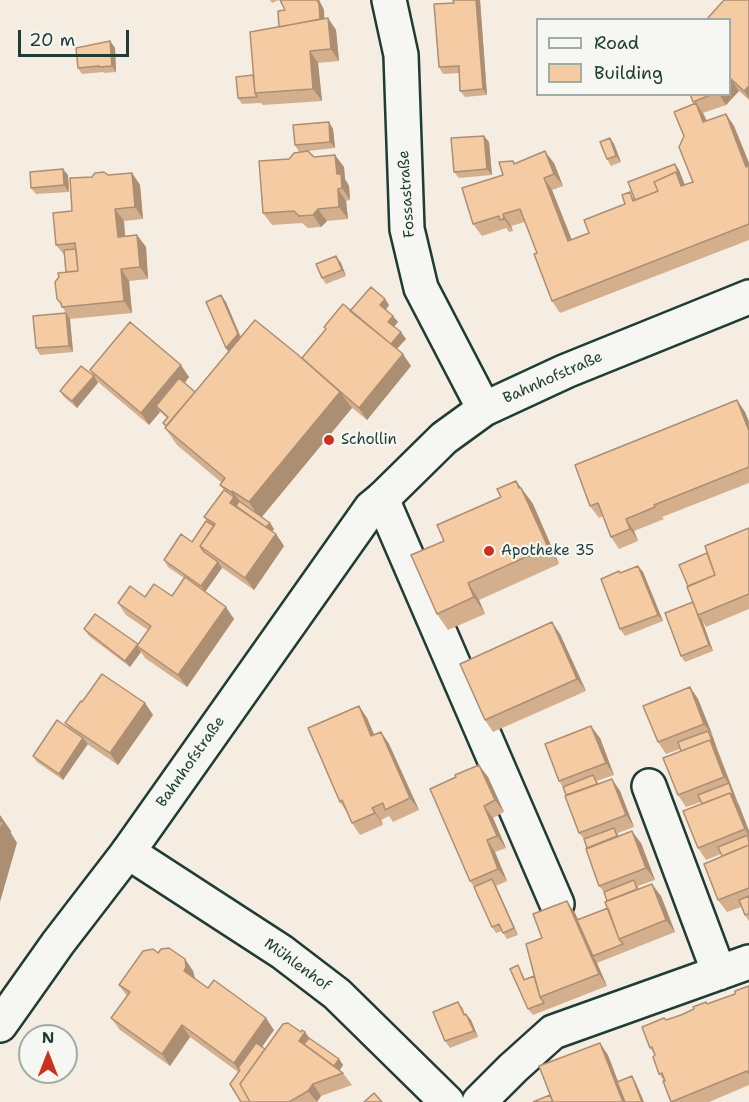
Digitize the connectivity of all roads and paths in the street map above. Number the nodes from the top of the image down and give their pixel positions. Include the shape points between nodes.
1 (389, 0) edge
2 (749, 297) edge
3 (484, 409) junction
4 (382, 499) junction
5 (649, 786) dead end
6 (128, 852) junction
7 (557, 904) edge
8 (749, 962) edge
9 (719, 973) junction
10 (0, 1025) edge
11 (447, 1102) edge
12 (479, 1102) edge

1 - 3 street, Fossastraße via 401,55 407,229 421,288
2 - 3 street, Bahnhofstraße via 566,371
3 - 4 street, Bahnhofstraße via 444,438
4 - 6 street, Bahnhofstraße via 371,508
4 - 7 street
5 - 9 street
6 - 10 street, Bahnhofstraße
6 - 11 street, Mühlenhof via 282,952 338,994
8 - 9 street
9 - 12 street via 553,1032

